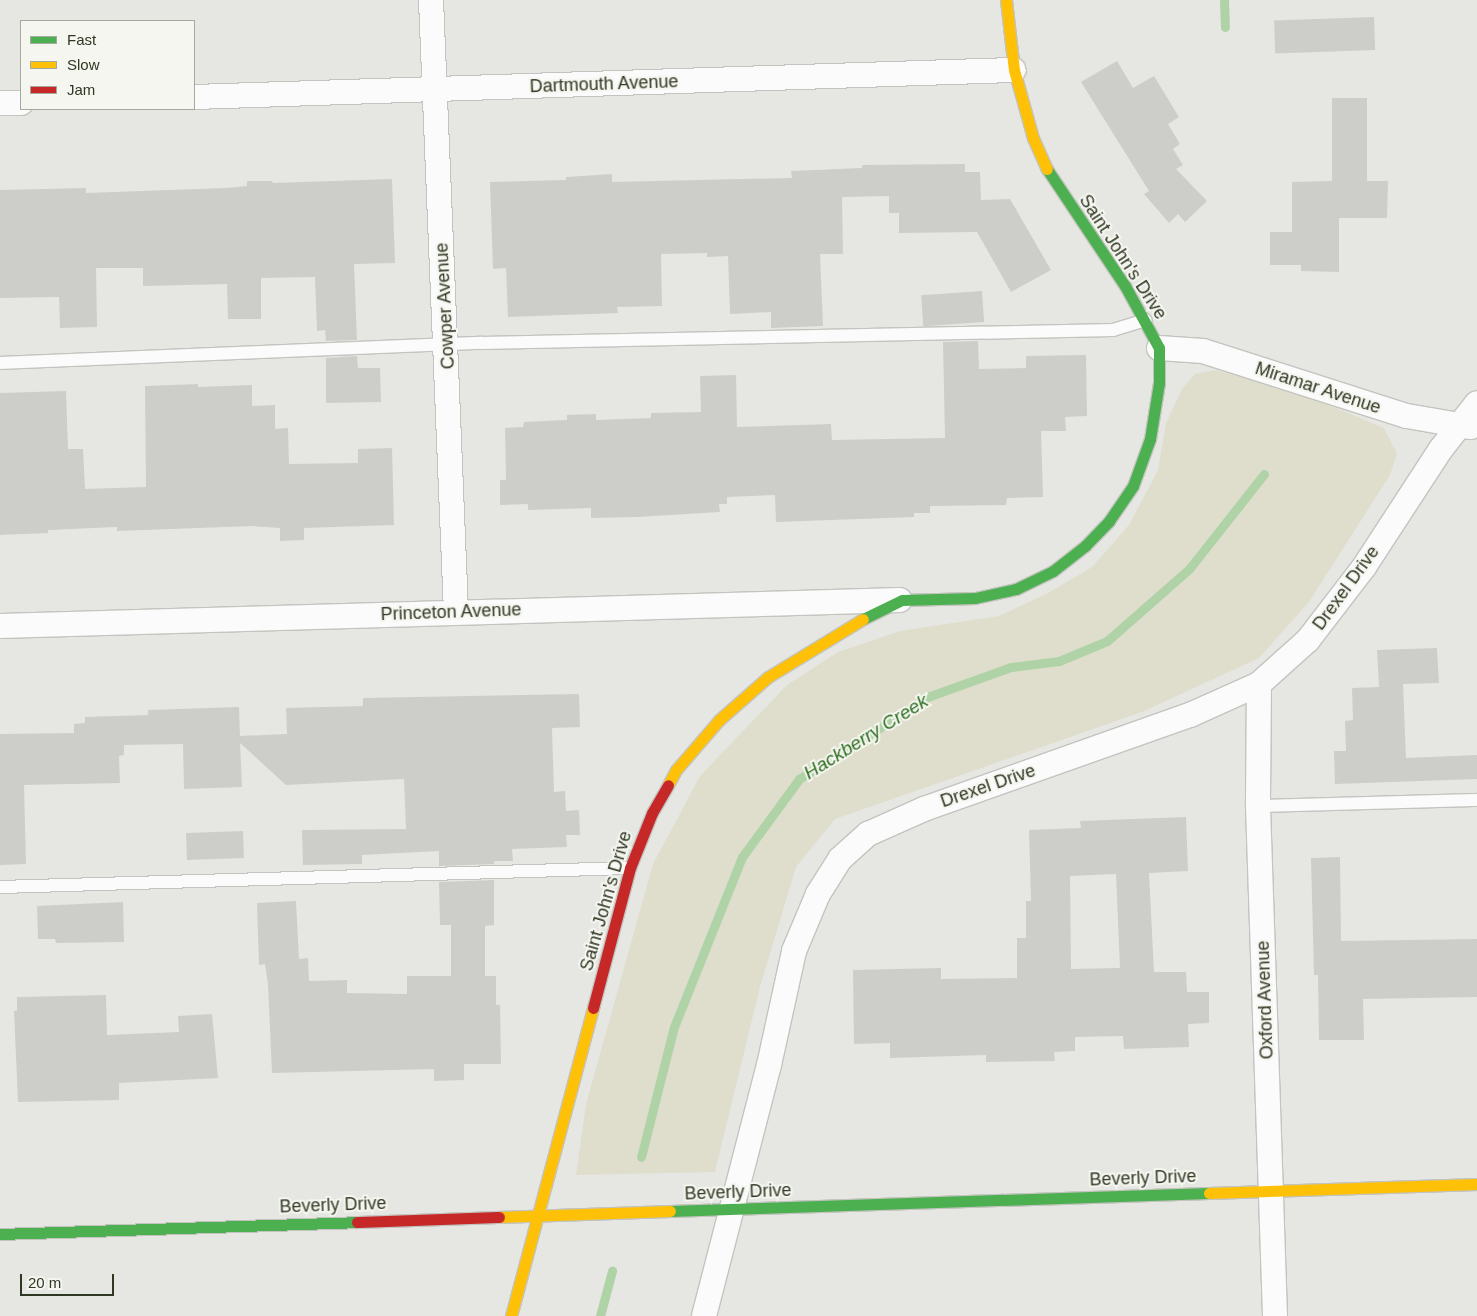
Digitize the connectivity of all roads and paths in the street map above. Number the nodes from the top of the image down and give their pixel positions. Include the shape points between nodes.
1 (431, 0) edge
2 (1006, 0) edge
3 (1014, 70) junction
4 (434, 89) junction
5 (195, 97) edge
6 (20, 103) edge
7 (0, 104) edge
8 (1147, 320) junction
9 (448, 345) junction
10 (1159, 348) junction
11 (0, 363) edge
12 (1477, 403) edge
13 (1468, 427) edge
14 (902, 600) junction
15 (456, 612) junction
16 (0, 626) edge
17 (1259, 684) junction
18 (1477, 800) edge
19 (1258, 806) junction
20 (630, 868) junction
21 (0, 887) edge
22 (1477, 1184) edge
23 (1273, 1191) junction
24 (730, 1210) junction
25 (538, 1216) junction
26 (0, 1234) edge
27 (511, 1316) edge
28 (704, 1316) edge
29 (1275, 1316) edge

1 - 4 street, Cowper Avenue
2 - 3 street, Saint John's Drive
3 - 4 street, Dartmouth Avenue
3 - 8 street, Saint John's Drive via 1033,138 1052,181
4 - 5 street, Dartmouth Avenue
4 - 9 street, Cowper Avenue
6 - 7 street
8 - 9 lane via 1113,330
8 - 10 street, Saint John's Drive
9 - 11 lane
9 - 15 street, Cowper Avenue
10 - 13 street, Miramar Avenue via 1203,351 1407,416
10 - 14 street, Saint John's Drive via 1159,383 1150,440 1133,486 1109,521 1085,546 1053,570 1016,589 975,598
12 - 13 street, Drexel Drive
13 - 17 street, Drexel Drive via 1313,633
14 - 15 street, Princeton Avenue
14 - 20 street, Saint John's Drive via 838,631 776,672 719,720 676,770 652,814
15 - 16 street, Princeton Avenue
17 - 19 street, Oxford Avenue
17 - 24 street, Drexel Drive via 1190,715 924,809 868,834 840,859 818,894 794,951
18 - 19 lane
19 - 23 street, Oxford Avenue
20 - 21 lane
20 - 25 street, Saint John's Drive
22 - 23 street, Beverly Drive
23 - 24 street, Beverly Drive
23 - 29 street, Oxford Avenue
24 - 25 street, Beverly Drive
24 - 28 street, Drexel Drive
25 - 26 street, Beverly Drive
25 - 27 street, Saint John's Drive

